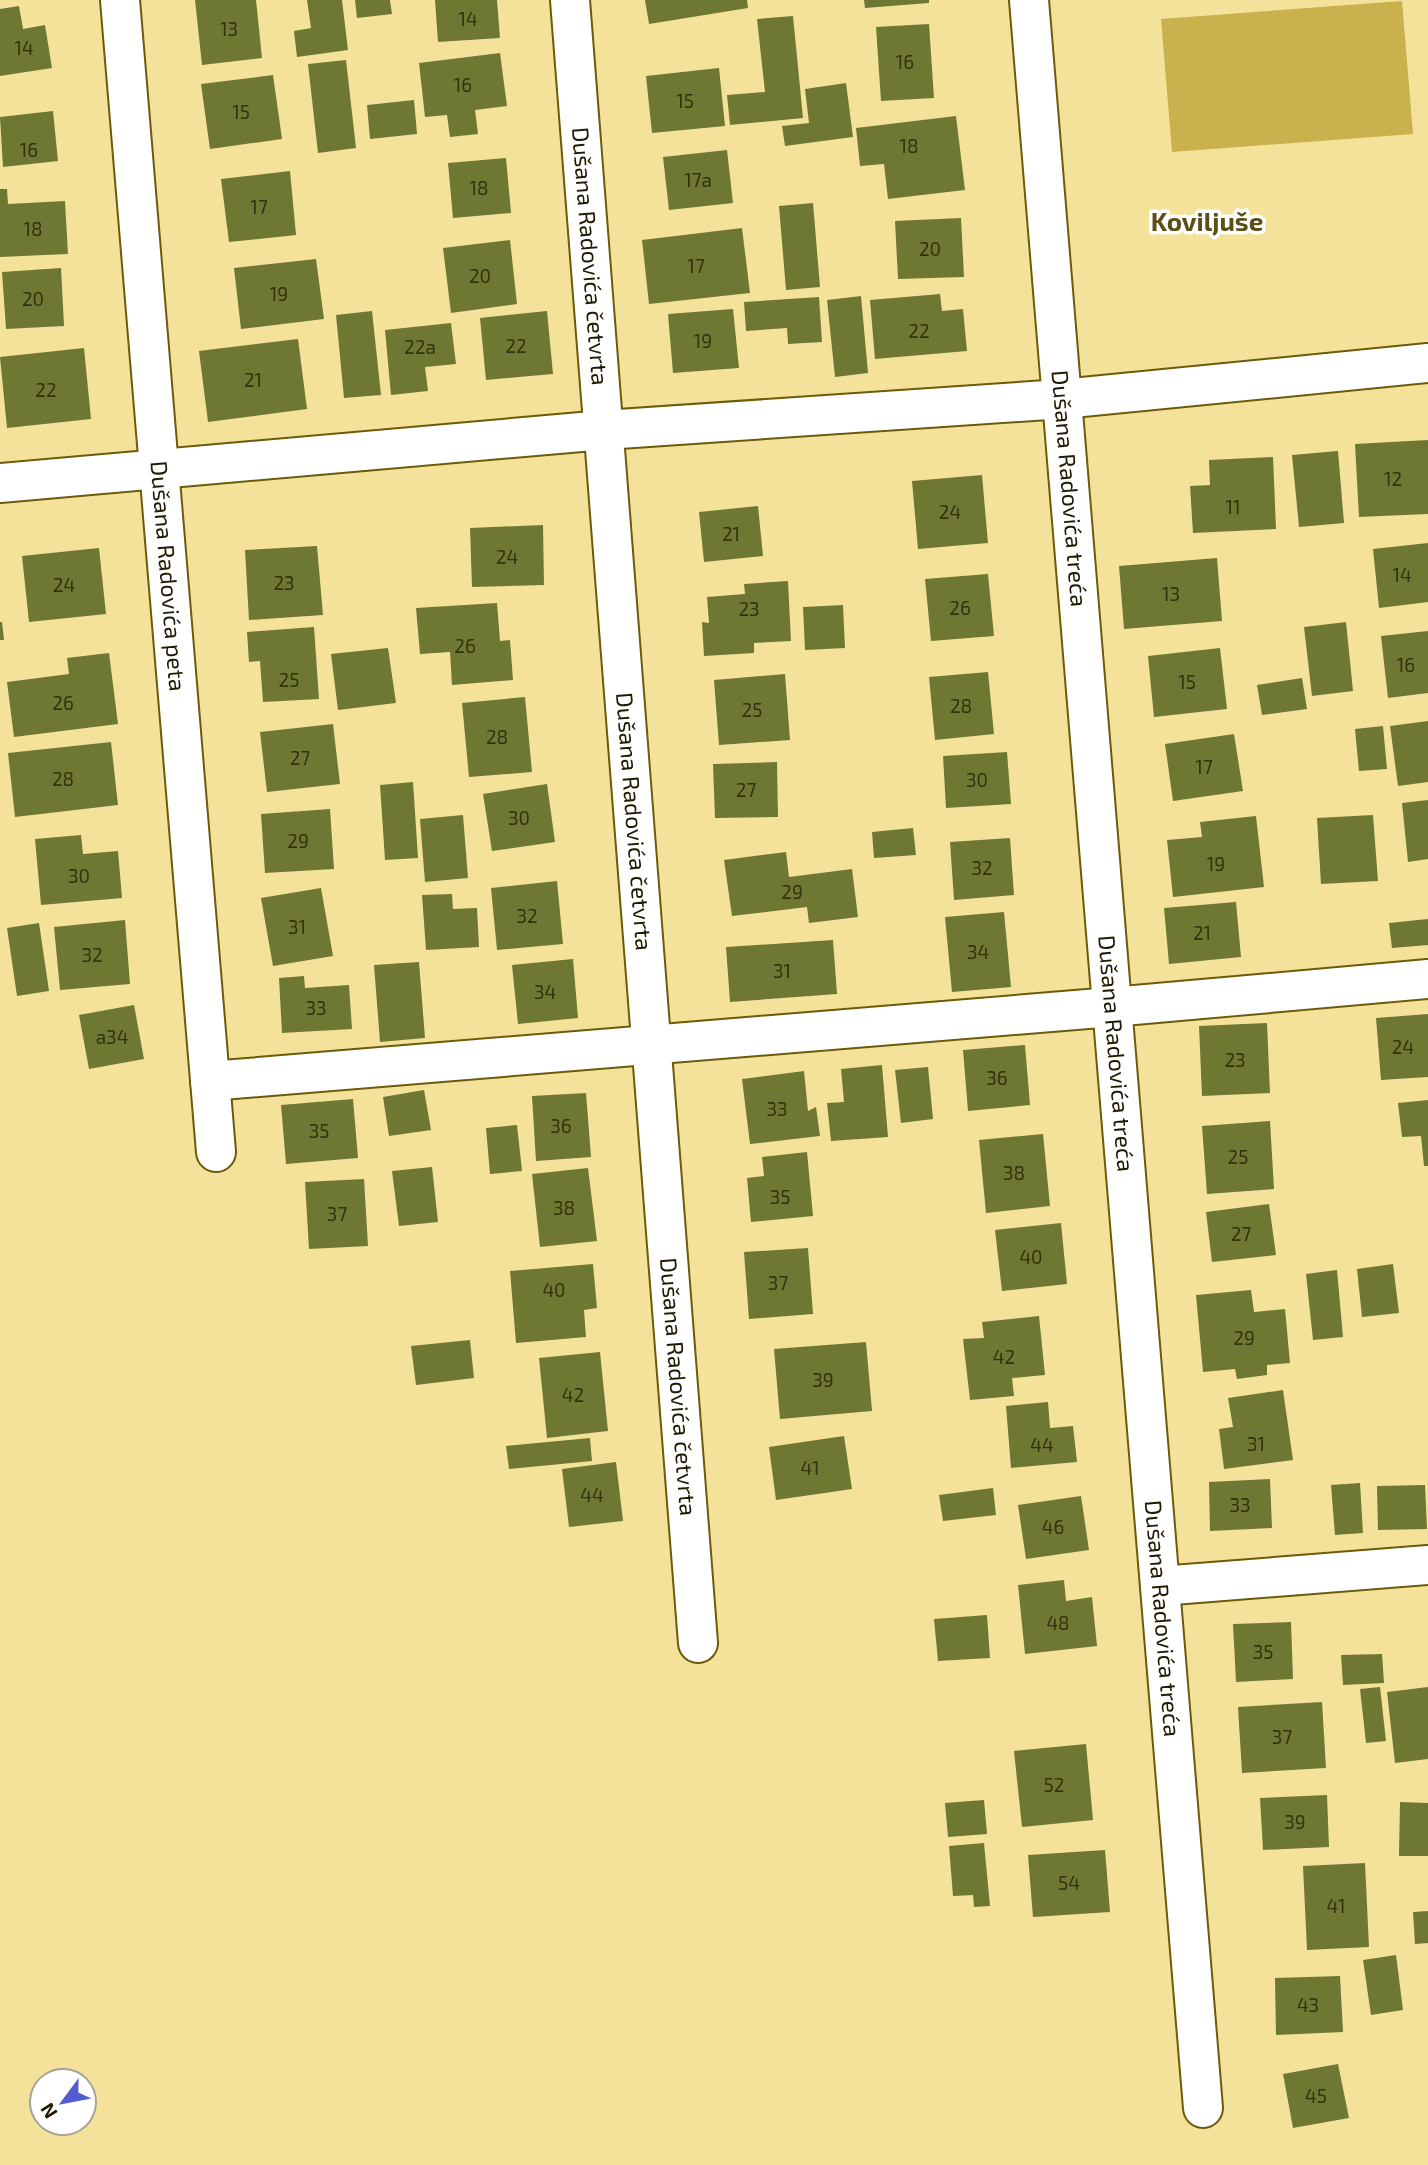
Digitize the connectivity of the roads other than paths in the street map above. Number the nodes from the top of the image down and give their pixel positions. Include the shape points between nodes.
1 (120, 0) edge
2 (570, 0) edge
3 (1029, 0) edge
4 (1428, 363) edge
5 (1062, 399) junction
6 (604, 430) junction
7 (159, 469) junction
8 (0, 484) edge
9 (1428, 979) edge
10 (1112, 1007) junction
11 (652, 1045) junction
12 (210, 1081) junction
13 (216, 1152) dead end
14 (1428, 1565) edge
15 (1160, 1586) junction
16 (698, 1643) dead end
17 (1203, 2108) dead end

1 - 7 street, Dušana Radovića peta
2 - 6 street, Dušana Radovića četvrta
3 - 5 street, Dušana Radovića treća
4 - 5 street
5 - 6 street
5 - 10 street, Dušana Radovića treća
6 - 7 street
6 - 11 street, Dušana Radovića četvrta
7 - 8 street
7 - 12 street, Dušana Radovića peta
9 - 10 street
10 - 11 street
10 - 15 street, Dušana Radovića treća
11 - 12 street
11 - 16 street, Dušana Radovića četvrta
12 - 13 street, Dušana Radovića peta
14 - 15 street
15 - 17 street, Dušana Radovića treća

